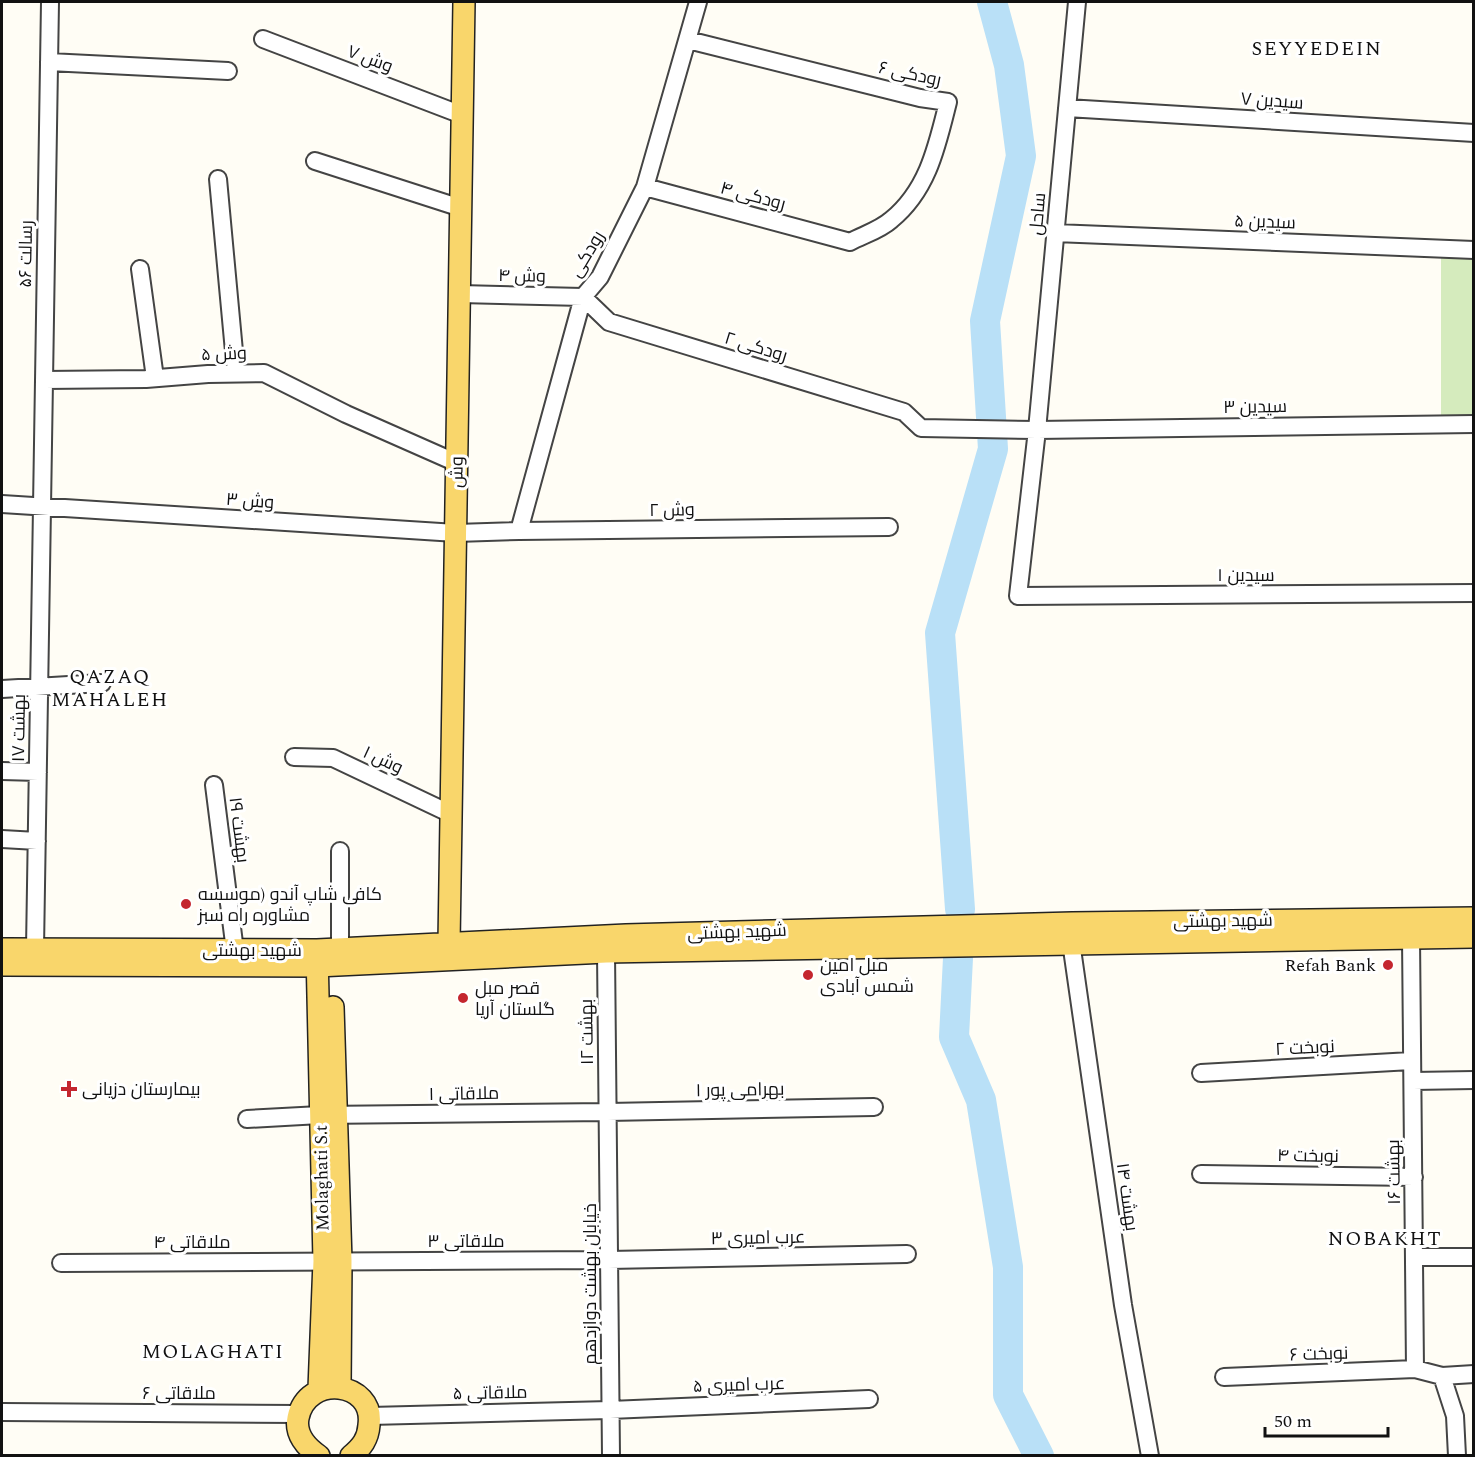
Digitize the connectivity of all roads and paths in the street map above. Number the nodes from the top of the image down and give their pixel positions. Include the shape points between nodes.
1 (50, 2) edge
2 (464, 2) edge
3 (698, 2) edge
4 (1077, 2) edge
5 (263, 39) dead end
6 (688, 40) junction
7 (49, 62) junction
8 (228, 71) dead end
9 (1067, 108) junction
10 (462, 115) junction
11 (1473, 133) edge
12 (315, 161) dead end
13 (218, 179) dead end
14 (645, 187) junction
15 (461, 208) junction
16 (1055, 233) junction
17 (850, 242) joint
18 (1473, 250) edge
19 (140, 269) dead end
20 (460, 294) junction
21 (583, 297) junction
22 (236, 373) junction
23 (155, 378) junction
24 (44, 380) junction
25 (1473, 424) edge
26 (921, 428) joint
27 (1037, 430) junction
28 (457, 463) junction
29 (2, 504) edge
30 (42, 507) junction
31 (889, 527) dead end
32 (519, 531) junction
33 (456, 533) junction
34 (1473, 593) edge
35 (1018, 596) joint
36 (102, 683) dead end
37 (39, 686) junction
38 (2, 689) edge
39 (294, 757) dead end
40 (2, 771) edge
41 (38, 772) junction
42 (213, 785) dead end
43 (451, 814) junction
44 (2, 839) edge
45 (37, 841) junction
46 (340, 851) dead end
47 (1473, 918) edge
48 (1411, 937) junction
49 (1473, 937) edge
50 (1071, 942) junction
51 (449, 944) junction
52 (2, 949) edge
53 (35, 949) junction
54 (235, 951) junction
55 (606, 952) junction
56 (327, 956) junction
57 (2, 965) edge
58 (1411, 1061) junction
59 (1202, 1073) dead end
60 (1473, 1080) edge
61 (1413, 1081) junction
62 (874, 1107) dead end
63 (608, 1112) junction
64 (328, 1115) junction
65 (247, 1119) dead end
66 (1201, 1174) dead end
67 (1414, 1177) junction
68 (907, 1254) dead end
69 (1414, 1257) junction
70 (1473, 1257) edge
71 (609, 1260) junction
72 (332, 1261) junction
73 (61, 1263) dead end
74 (1415, 1369) junction
75 (1473, 1374) edge
76 (1442, 1376) junction
77 (1224, 1377) dead end
78 (330, 1389) junction
79 (869, 1399) dead end
80 (610, 1410) junction
81 (2, 1412) edge
82 (299, 1414) junction
83 (370, 1416) junction
84 (319, 1455) edge
85 (351, 1455) edge
86 (611, 1455) edge
87 (1150, 1455) edge
88 (1457, 1455) edge

1 - 7 street, ۵۶ رسالت
2 - 10 main road, وش
3 - 6 street, رودکی
4 - 9 street, ساحل
5 - 10 street, وش ۷
6 - 14 street, رودکی
6 - 17 street, رودکی ۶ via 948,102 934,158 916,195 890,222
7 - 8 street
7 - 24 street, ۵۶ رسالت
9 - 11 street, سیدین ۷
9 - 16 street, ساحل
10 - 15 main road, وش
12 - 15 street
13 - 22 street
14 - 17 street, رودکی ۴
14 - 21 street, رودکی via 600,277
15 - 20 main road, وش
16 - 18 street, سیدین ۵
16 - 27 street, ساحل
19 - 23 street
20 - 21 street, وش ۴
20 - 28 main road, وش
21 - 26 street, رودکی ۲ via 609,322 904,412
21 - 32 street, رودکی
22 - 23 street, وش ۵
22 - 28 street, وش ۵ via 264,373
23 - 24 street, وش ۵
24 - 30 street, ۵۶ رسالت
25 - 27 street, سیدین ۳
26 - 27 street, سیدین ۳
27 - 35 street, ساحل
28 - 33 main road, وش
29 - 30 street, وش ۳
30 - 33 street, وش ۳
30 - 37 street, بهشت ۱۷
31 - 32 street, وش ۲
32 - 33 street, وش ۲
33 - 43 main road, وش
34 - 35 street, سیدین ۱
36 - 37 street
37 - 38 street
37 - 41 street, بهشت ۱۷
39 - 43 street, وش ۱ via 333,758
40 - 41 street
41 - 45 street, بهشت ۱۷
42 - 54 street, بهشت ۱۹
43 - 51 main road, وش
44 - 45 street
45 - 53 street, بهشت ۱۷
46 - 56 street
47 - 51 main road, شهید بهشتی via 1072,923 626,935
48 - 49 main road, شهید بهشتی
48 - 50 main road, شهید بهشتی
48 - 58 street, ۱۶ بهشت
50 - 55 main road, شهید بهشتی
50 - 87 street, بهشت ۱۴ via 1123,1305
51 - 56 main road, شهید بهشتی
52 - 53 main road, شهید بهشتی
53 - 54 main road, شهید بهشتی
54 - 56 main road, شهید بهشتی
55 - 56 main road, شهید بهشتی
55 - 63 street, ۱۲ بهشت
56 - 57 main road, شهید بهشتی
56 - 64 main road, Molaghati S.t
58 - 59 street, ۲ نوبخت
58 - 61 street, ۱۶ بهشت
60 - 61 street
61 - 67 street, ۱۶ بهشت
62 - 63 street, ۱ بهرامی پور
63 - 64 street, ملاقاتی ۱
63 - 71 street, خیابان بهشت دوازدهم
64 - 65 street, ملاقاتی ۱
64 - 72 main road, Molaghati S.t
66 - 67 street, ۴ نوبخت
67 - 69 street, ۱۶ بهشت
68 - 71 street, ۳ عرب امیری
69 - 70 street
69 - 74 street, ۱۶ بهشت
71 - 72 street, ملاقاتی ۳
71 - 80 street, خیابان بهشت دوازدهم
72 - 73 street, ملاقاتی ۴
72 - 78 main road, Molaghati S.t
74 - 76 street
74 - 77 street, نوبخت ۶
75 - 76 street
76 - 88 street via 1455,1416
78 - 82 main road via 308,1398
78 - 83 main road via 347,1389 359,1397
79 - 80 street, ۵ عرب امیری
80 - 83 street, ملاقاتی ۵
80 - 86 street, خیابان بهشت دوازدهم
81 - 82 street, ۶ ملاقاتی
82 - 84 main road via 297,1424 302,1440
83 - 85 main road via 368,1436

